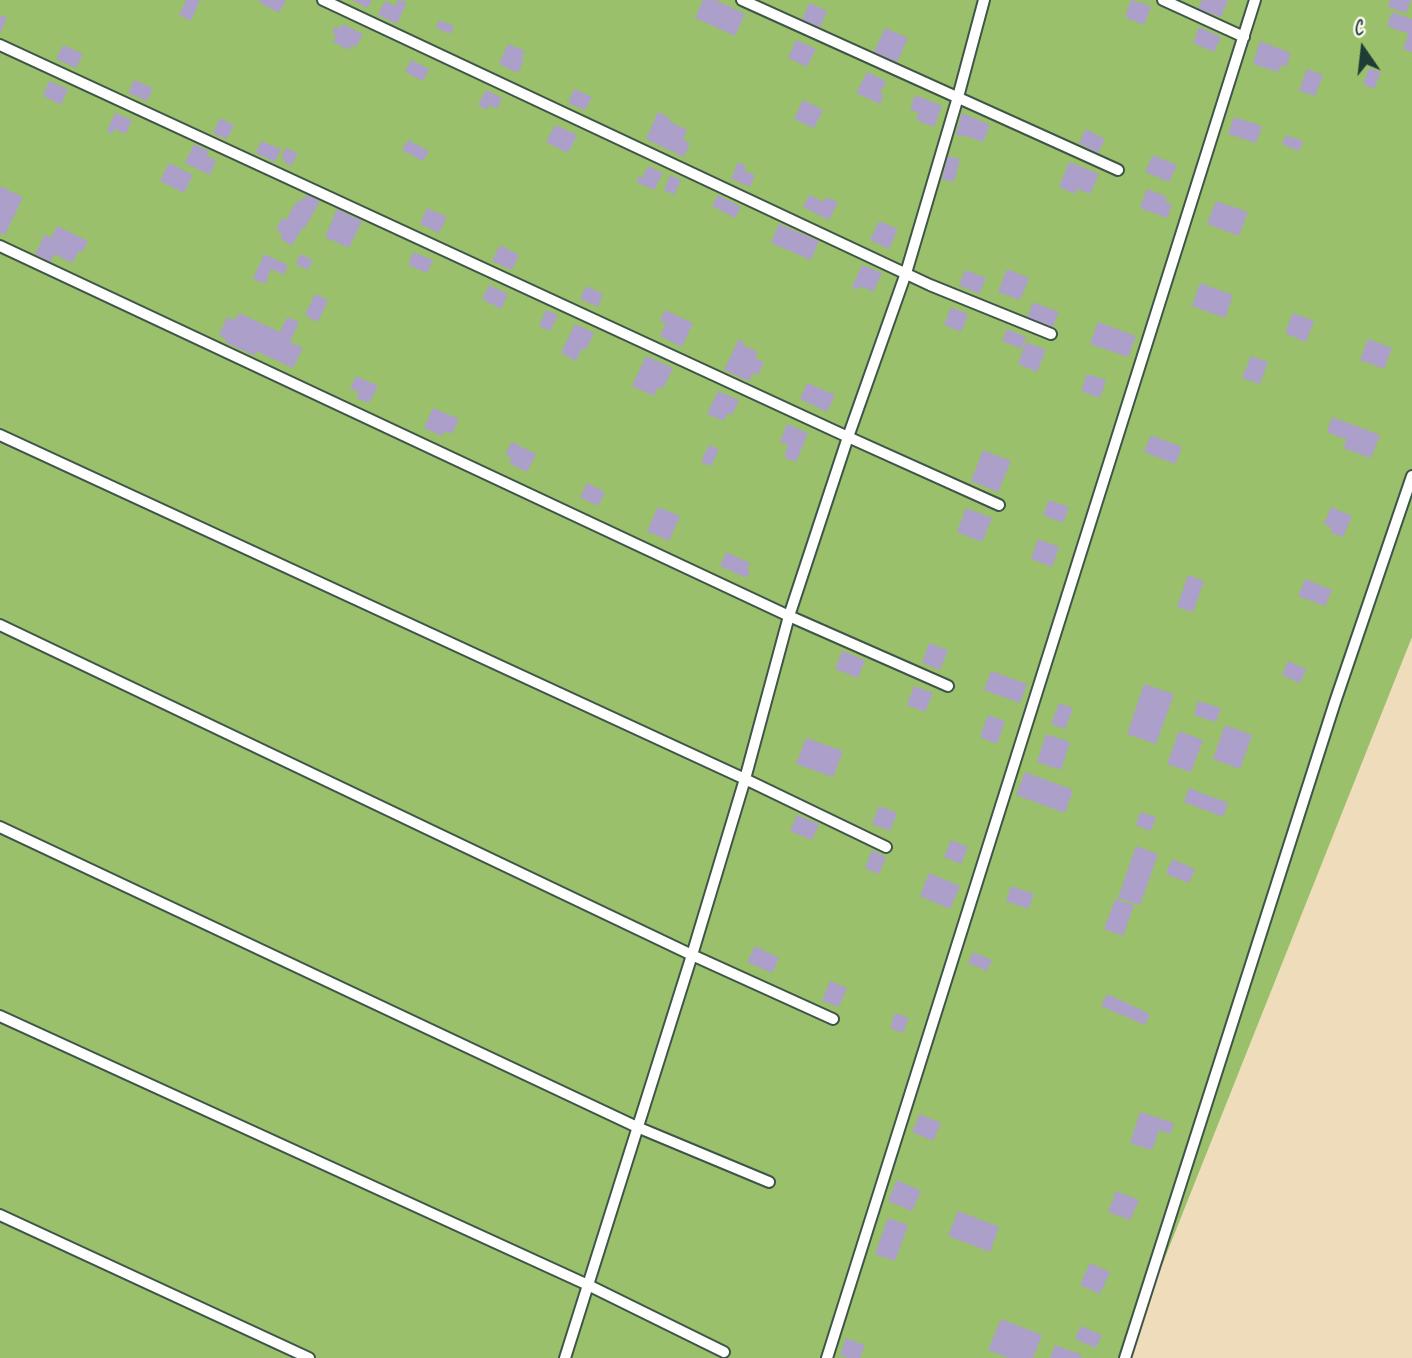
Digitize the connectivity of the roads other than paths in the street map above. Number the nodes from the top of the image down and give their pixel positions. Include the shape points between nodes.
1 (323, 0) edge
2 (742, 0) edge
3 (984, 0) edge
4 (1163, 0) edge
5 (1255, 0) edge
6 (1244, 37) junction
7 (0, 45) edge
8 (958, 97) junction
9 (1118, 170) dead end
10 (0, 246) edge
11 (906, 273) junction
12 (1051, 334) dead end
13 (0, 435) edge
14 (848, 437) junction
15 (1412, 476) edge
16 (999, 505) dead end
17 (789, 616) junction
18 (0, 625) edge
19 (948, 686) dead end
20 (745, 779) junction
21 (0, 827) edge
22 (886, 847) dead end
23 (692, 955) junction
24 (0, 1016) edge
25 (833, 1019) dead end
26 (637, 1126) junction
27 (769, 1182) dead end
28 (0, 1215) edge
29 (588, 1285) junction
30 (724, 1352) dead end
31 (309, 1358) edge
32 (565, 1358) edge
33 (827, 1358) edge
34 (1125, 1358) edge

1 - 11 lane
2 - 8 lane
3 - 8 lane
4 - 6 lane
5 - 6 lane
6 - 33 lane
7 - 14 lane
8 - 9 lane
8 - 11 lane
10 - 17 lane
11 - 12 lane
11 - 14 lane
13 - 20 lane
14 - 16 lane
14 - 17 lane
15 - 34 lane
17 - 19 lane
17 - 20 lane
18 - 23 lane
20 - 22 lane
20 - 23 lane
21 - 26 lane
23 - 25 lane
23 - 26 lane
24 - 29 lane
26 - 27 lane
26 - 29 lane
28 - 31 lane
29 - 30 lane
29 - 32 lane

